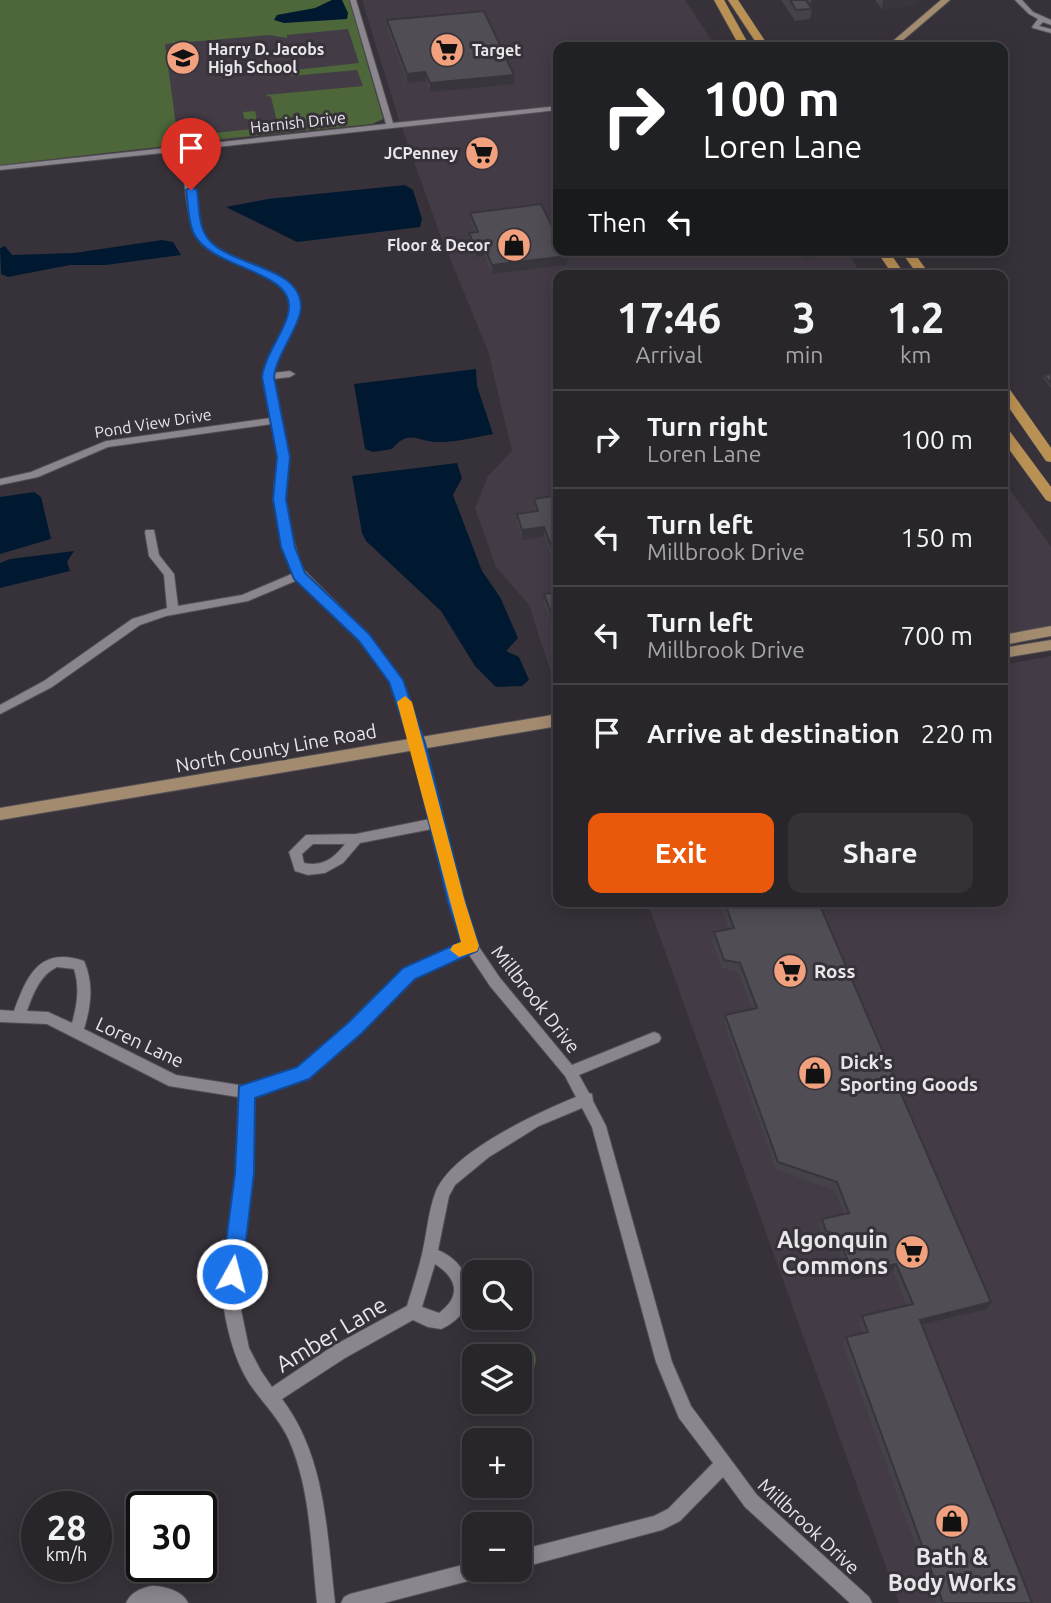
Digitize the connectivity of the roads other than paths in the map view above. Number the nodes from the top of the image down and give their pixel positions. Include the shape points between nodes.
1 (354, 0) edge
2 (719, 0) edge
3 (733, 0) edge
4 (946, 0) edge
5 (1018, 0) edge
6 (1041, 19) junction
7 (1051, 23) edge
8 (1051, 32) edge
9 (742, 42) edge
10 (761, 42) edge
11 (896, 42) edge
12 (553, 109) edge
13 (390, 126) junction
14 (185, 148) junction
15 (0, 168) edge
16 (290, 374) dead end
17 (268, 377) junction
18 (1008, 397) edge
19 (276, 420) junction
20 (1008, 439) edge
21 (1051, 458) edge
22 (0, 482) edge
23 (1051, 497) edge
24 (150, 532) dead end
25 (299, 575) junction
26 (173, 610) junction
27 (1051, 631) edge
28 (1008, 639) edge
29 (1051, 645) edge
30 (1008, 652) edge
31 (0, 710) edge
32 (553, 721) edge
33 (418, 743) junction
34 (0, 814) edge
35 (436, 823) junction
36 (356, 839) dead end
37 (471, 946) junction
38 (19, 1015) junction
39 (0, 1016) edge
40 (76, 1033) junction
41 (654, 1038) dead end
42 (570, 1072) junction
43 (245, 1092) junction
44 (587, 1099) junction
45 (430, 1254) junction
46 (413, 1311) junction
47 (270, 1398) junction
48 (723, 1465) junction
49 (532, 1556) edge
50 (462, 1574) edge
51 (135, 1603) edge
52 (179, 1603) edge
53 (326, 1603) edge
54 (350, 1603) edge
55 (863, 1603) edge

1 - 13 street
2 - 9 main road
3 - 10 main road
4 - 11 street
5 - 6 street
6 - 7 street
6 - 8 street via 1035,27
12 - 13 street, Harnish Drive
13 - 14 street, Harnish Drive
14 - 15 street, Harnish Drive
14 - 17 street, Millbrook Drive via 201,238 219,253 284,282 294,297 295,310
16 - 17 street
17 - 19 street, Millbrook Drive
18 - 21 main road
19 - 22 street, Pond View Drive via 106,444 34,475
19 - 25 street, Millbrook Drive via 283,457 281,510
20 - 23 main road
24 - 26 street via 154,556 169,574
25 - 26 street via 244,598
25 - 33 street, Millbrook Drive via 378,655 396,680
26 - 31 street via 128,626 48,684
27 - 28 street
29 - 30 street
32 - 33 street, North County Line Road
33 - 34 street, North County Line Road
33 - 35 street, Millbrook Drive
35 - 36 street
35 - 37 street, Millbrook Drive
37 - 42 street, Millbrook Drive
37 - 43 street, Loren Lane via 409,973 303,1074
38 - 39 street, Loren Lane
38 - 40 street, Loren Lane via 48,1018
38 - 40 street via 36,976 49,962 66,959 79,965 85,981 86,1002
40 - 43 street, Loren Lane via 174,1081
41 - 42 street
42 - 44 street, Millbrook Drive
43 - 47 street via 244,1173 230,1296 241,1346
44 - 45 street, Amber Lane via 534,1121 461,1170 442,1194
44 - 48 street, Millbrook Drive via 599,1126 673,1385 685,1412
45 - 46 street, Amber Lane
45 - 46 street via 456,1272 464,1296 460,1306 441,1321
46 - 47 street, Amber Lane
47 - 53 street via 294,1431 309,1473
48 - 49 street via 674,1515 656,1524
48 - 55 street, Millbrook Drive via 776,1527
50 - 54 street
51 - 52 street via 153,1594

